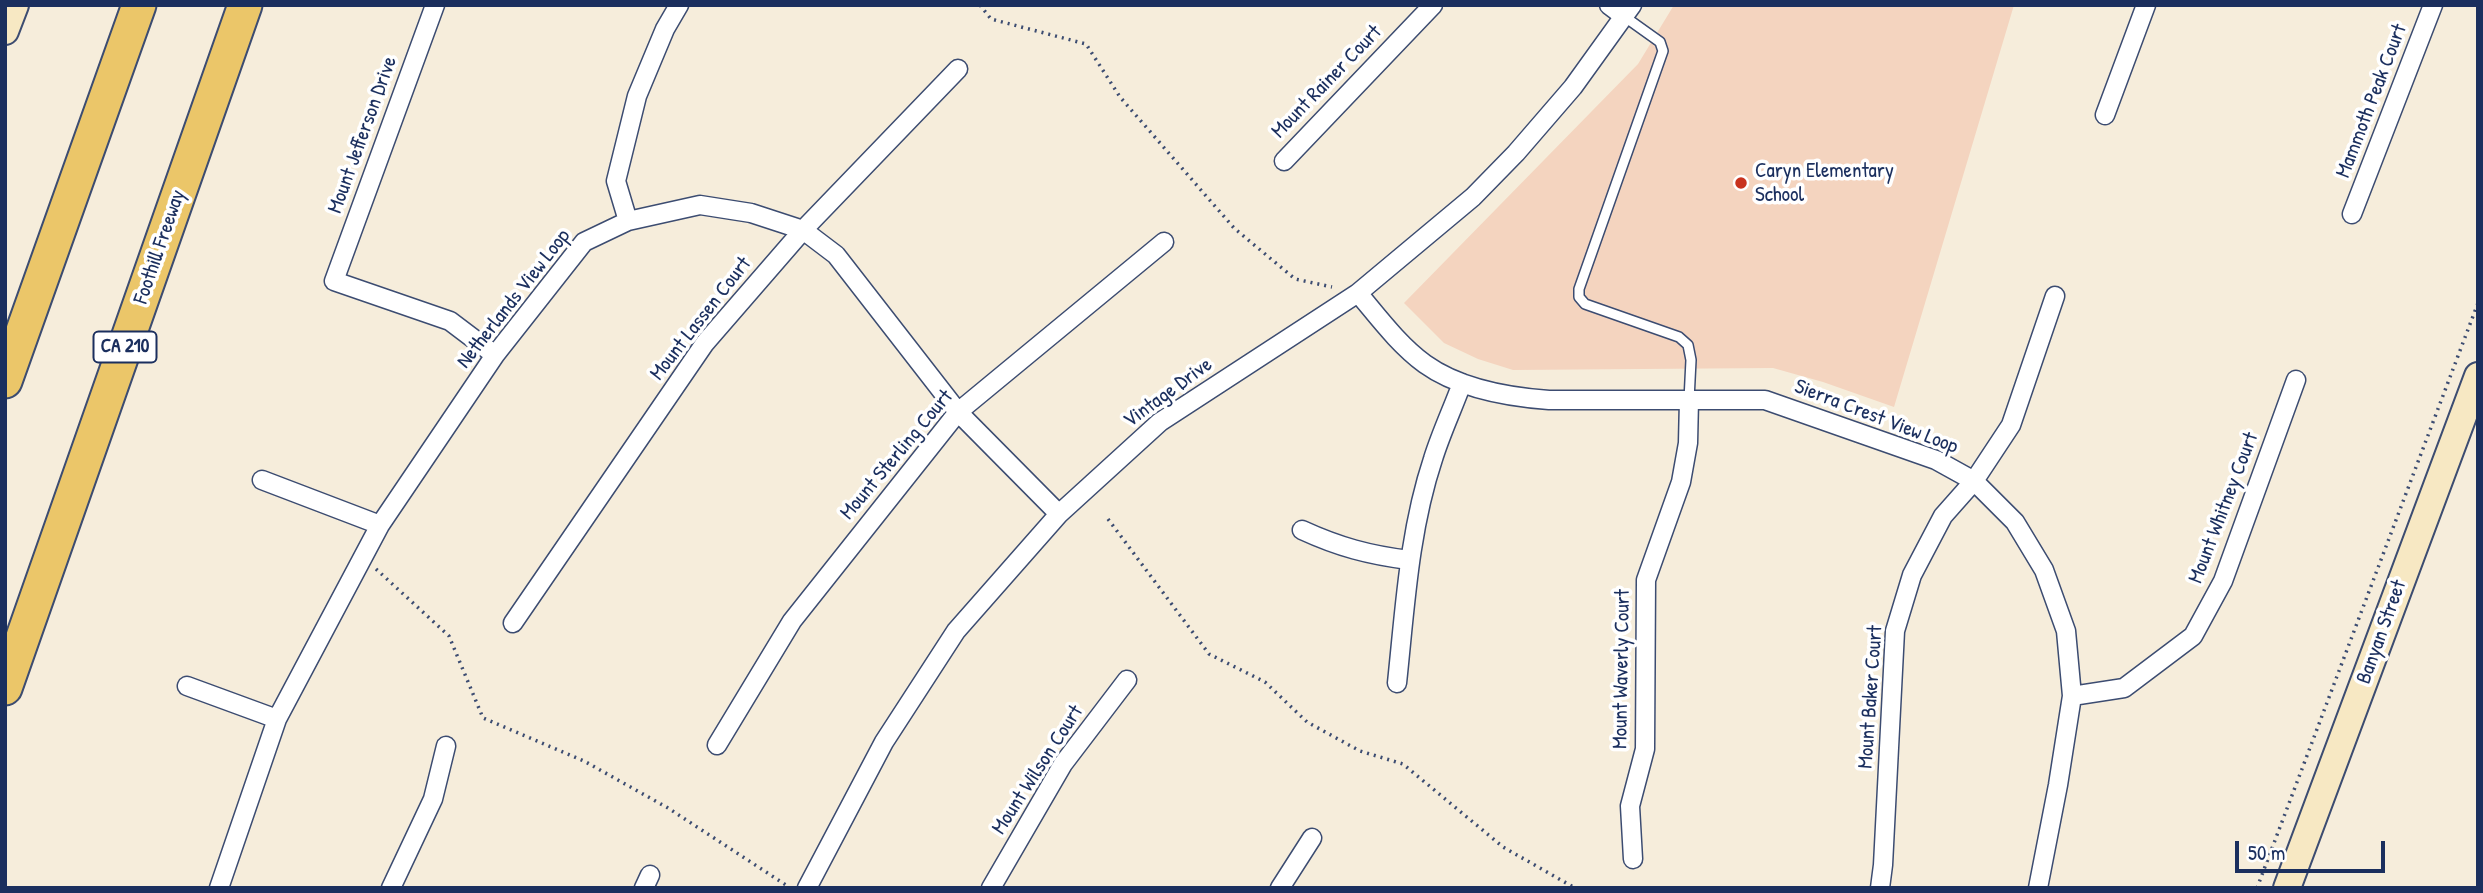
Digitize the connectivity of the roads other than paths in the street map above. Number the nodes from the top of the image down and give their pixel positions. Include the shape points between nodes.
1 (15, 5) edge
2 (139, 5) edge
3 (245, 5) edge
4 (435, 5) edge
5 (679, 5) edge
6 (1433, 5) edge
7 (1609, 5) edge
8 (2146, 5) edge
9 (2433, 5) edge
10 (1628, 11) edge
11 (5, 31) edge
12 (958, 69) dead end
13 (2105, 115) dead end
14 (1284, 161) dead end
15 (2352, 214) dead end
16 (628, 221) junction
17 (803, 230) junction
18 (1164, 242) dead end
19 (1358, 293) junction
20 (2055, 296) dead end
21 (495, 355) junction
22 (2478, 376) edge
23 (2296, 380) dead end
24 (5, 382) edge
25 (1462, 383) junction
26 (1689, 401) junction
27 (958, 412) junction
28 (262, 480) dead end
29 (1974, 481) junction
30 (1059, 514) junction
31 (380, 525) junction
32 (1302, 530) dead end
33 (1409, 560) junction
34 (513, 624) dead end
35 (1127, 680) dead end
36 (1397, 683) dead end
37 (187, 686) dead end
38 (5, 688) edge
39 (2072, 696) junction
40 (277, 719) junction
41 (717, 745) dead end
42 (446, 746) dead end
43 (1312, 838) dead end
44 (1633, 859) dead end
45 (219, 888) edge
46 (391, 888) edge
47 (807, 888) edge
48 (991, 888) edge
49 (1280, 888) edge
50 (1880, 888) edge
51 (2038, 888) edge
52 (2287, 888) edge

1 - 11 main road
2 - 24 highway
3 - 38 highway, Foothill Freeway / CA 210
4 - 21 street, Mount Jefferson Drive via 334,281 450,321
5 - 16 street via 638,96 616,181
6 - 14 street, Mount Rainer Court
7 - 10 street
8 - 13 street
9 - 15 street, Mammoth Peak Court
10 - 19 street, Vintage Drive via 1573,86 1474,197
10 - 26 lane via 1660,42 1663,51 1579,297 1585,304 1679,337 1688,345
12 - 17 street, Mount Lassen Court
16 - 17 street, Netherlands View Loop via 700,205 751,213
16 - 21 street, Netherlands View Loop via 584,242
17 - 27 street, Netherlands View Loop via 836,255
17 - 34 street, Mount Lassen Court via 705,342
18 - 27 street, Mount Sterling Court
19 - 25 street, Sierra Crest View Loop via 1426,365
19 - 30 street, Vintage Drive via 1160,422
20 - 29 street, Mount Baker Court via 2011,425
21 - 31 street, Netherlands View Loop
22 - 52 main road, Banyan Street
23 - 39 street, Mount Whitney Court via 2223,580 2193,636 2124,688
25 - 26 street, Sierra Crest View Loop via 1516,398
25 - 33 street via 1433,459
26 - 29 street, Sierra Crest View Loop via 1765,400 1936,460
26 - 44 street, Mount Waverly Court via 1681,482 1646,580 1645,749 1630,806
27 - 30 street, Netherlands View Loop
27 - 41 street, Mount Sterling Court via 792,621
28 - 31 street
29 - 39 street, Sierra Crest View Loop via 2015,522 2044,570 2066,631
29 - 50 street, Mount Baker Court via 1943,516 1930,540 1912,575 1895,631
30 - 47 street, Vintage Drive via 956,631 884,742
31 - 40 street, Netherlands View Loop
32 - 33 street via 1369,555
33 - 36 street
35 - 48 street, Mount Wilson Court via 1063,764
37 - 40 street
39 - 51 street, Sierra Crest View Loop
40 - 45 street, Netherlands View Loop
42 - 46 street via 433,799
43 - 49 street

